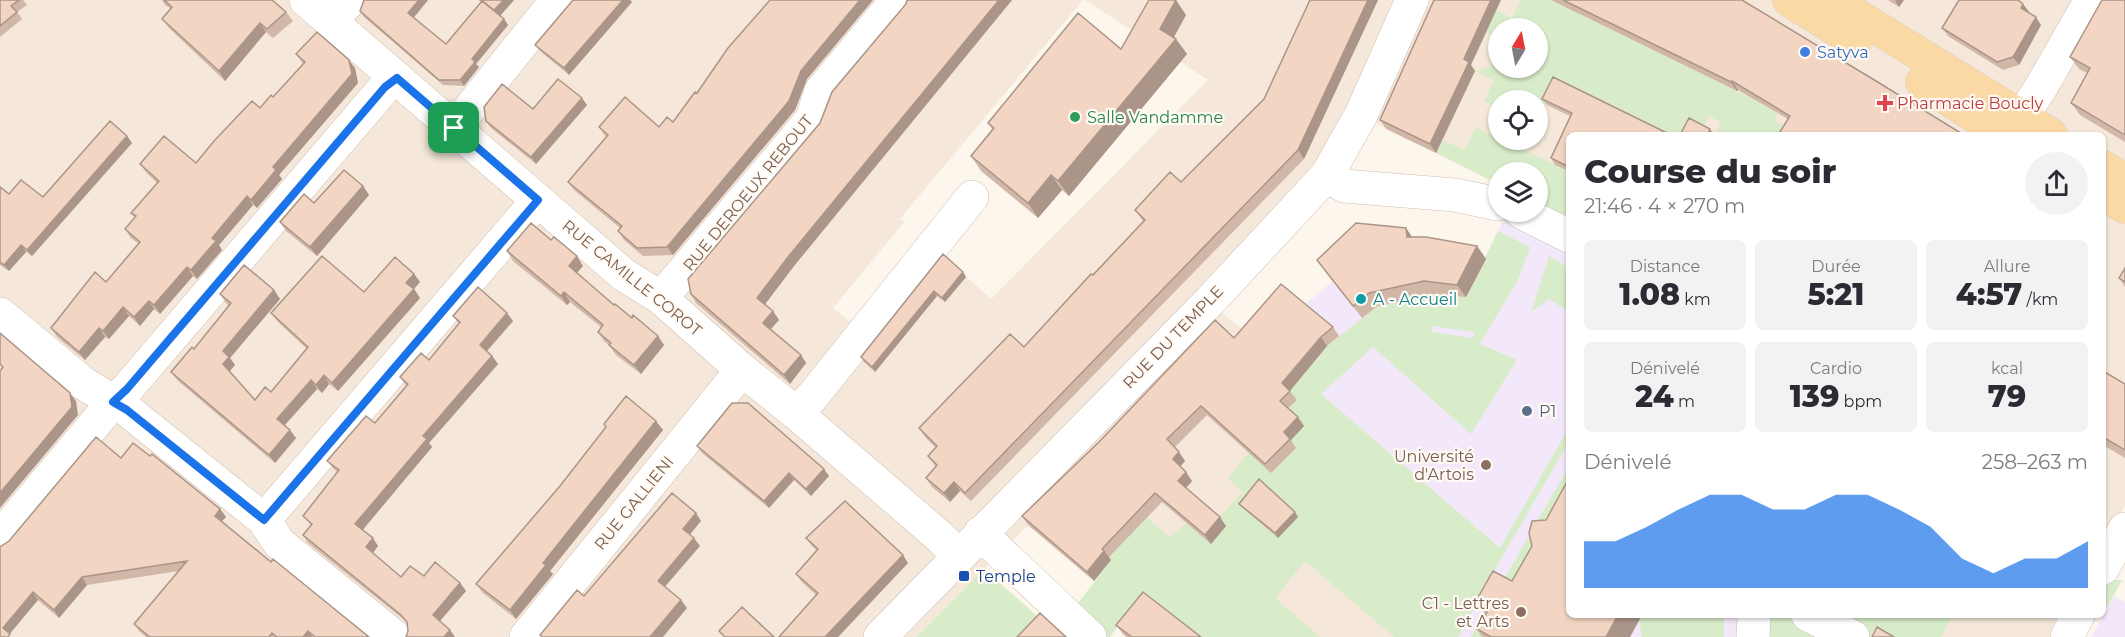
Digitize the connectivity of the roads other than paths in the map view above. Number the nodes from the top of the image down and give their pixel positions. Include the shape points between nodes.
1 (306, 0) edge
2 (557, 0) edge
3 (897, 0) edge
4 (1412, 0) edge
5 (1789, 0) edge
6 (1832, 0) edge
7 (2091, 0) edge
8 (340, 11) edge
9 (397, 78) junction
10 (454, 128) junction
11 (2012, 129) edge
12 (2032, 132) edge
13 (2106, 169) edge
14 (1327, 174) junction
15 (2125, 180) edge
16 (2106, 196) edge
17 (972, 197) dead end
18 (538, 200) junction
19 (1488, 202) edge
20 (2125, 207) edge
21 (1541, 222) edge
22 (1566, 234) edge
23 (661, 298) junction
24 (0, 314) edge
25 (742, 370) junction
26 (113, 402) junction
27 (796, 413) junction
28 (264, 520) junction
29 (2125, 529) edge
30 (0, 537) edge
31 (969, 545) junction
32 (2106, 563) edge
33 (1754, 618) edge
34 (1814, 618) edge
35 (2076, 618) edge
36 (395, 637) edge
37 (526, 637) edge
38 (880, 637) edge
39 (1090, 637) edge
40 (1753, 637) edge
41 (1853, 637) edge
42 (2067, 637) edge

1 - 8 street, RUE CAMILLE COROT
2 - 10 street
3 - 23 street, RUE DEROEUX REBOUT via 821,91 812,119
4 - 14 street, RUE DU TEMPLE via 1361,115
5 - 11 main road via 1871,51
6 - 11 main road
7 - 11 street
8 - 9 street, RUE CAMILLE COROT
9 - 10 street, RUE CAMILLE COROT
9 - 26 street via 385,87
10 - 18 street, RUE CAMILLE COROT
11 - 12 main road
13 - 15 main road
14 - 19 street via 1344,186 1455,195
14 - 31 street, RUE DU TEMPLE via 1210,301
16 - 20 main road
17 - 27 street
18 - 23 street, RUE CAMILLE COROT via 624,275
18 - 28 street
21 - 22 street
23 - 25 street, RUE CAMILLE COROT
24 - 26 street via 83,383
25 - 27 street, RUE CAMILLE COROT
25 - 37 street, RUE GALLIENI
26 - 28 street
26 - 30 street
27 - 31 street, RUE CAMILLE COROT via 940,537
28 - 36 street via 279,543
29 - 32 street
31 - 38 street, RUE DU TEMPLE
31 - 39 street, RUE CAMILLE COROT
33 - 40 street
34 - 41 street
35 - 42 street

